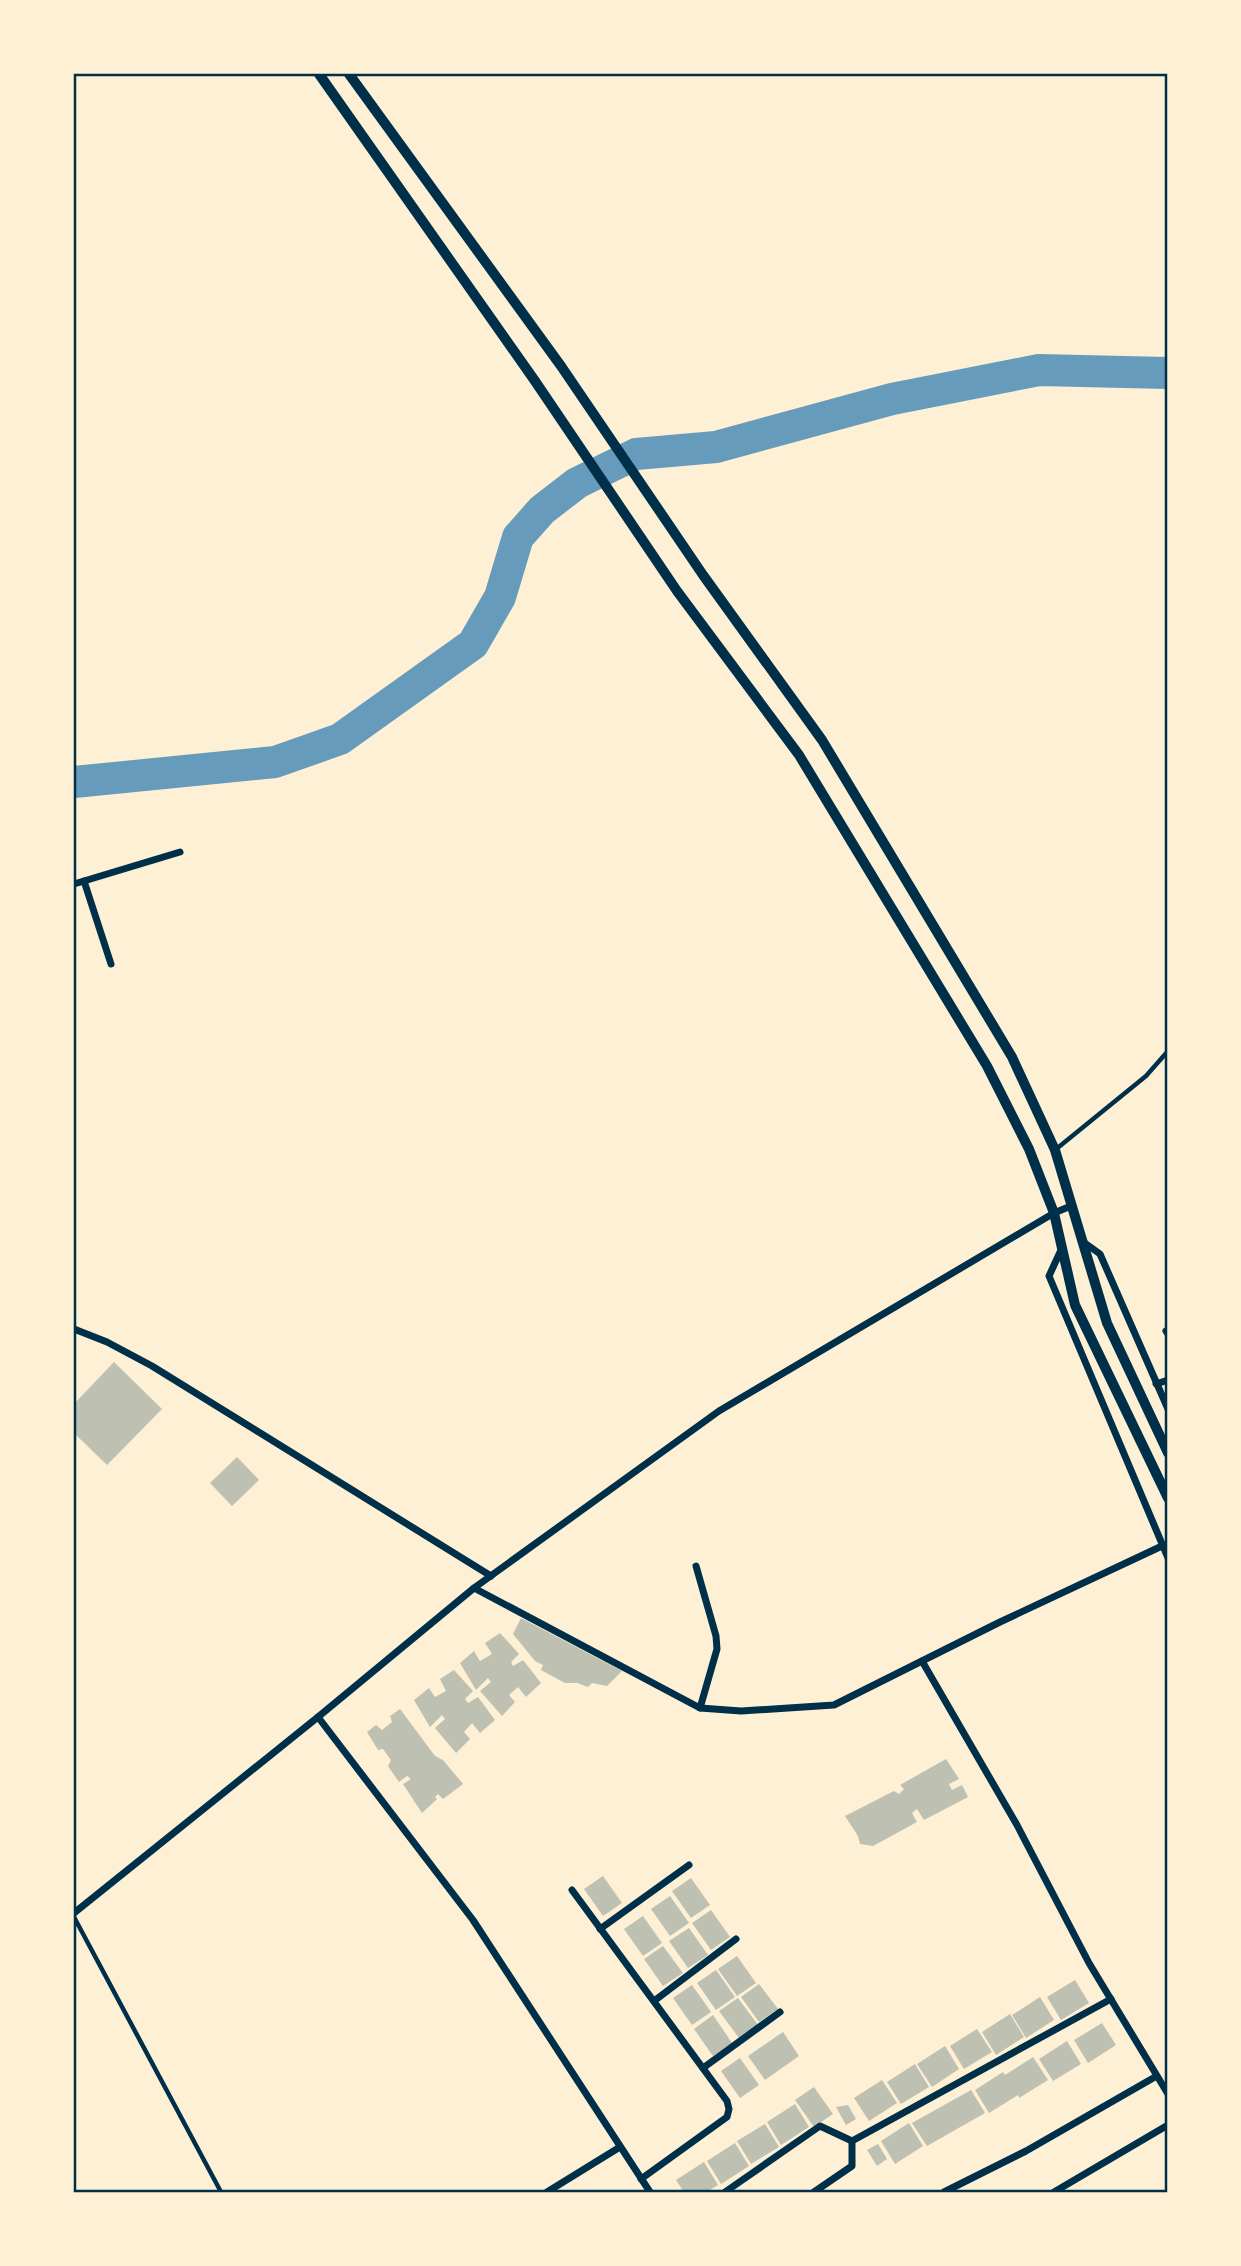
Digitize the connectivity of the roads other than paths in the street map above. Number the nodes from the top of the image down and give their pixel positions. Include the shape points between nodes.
1 (319, 74) edge
2 (349, 74) edge
3 (180, 852) dead end
4 (84, 881) junction
5 (74, 884) edge
6 (111, 964) dead end
7 (1167, 1051) edge
8 (1055, 1150) junction
9 (1071, 1206) junction
10 (1054, 1213) junction
11 (1081, 1240) junction
12 (1061, 1250) junction
13 (74, 1329) edge
14 (1167, 1380) edge
15 (1156, 1384) junction
16 (1167, 1409) edge
17 (1167, 1453) edge
18 (1167, 1498) edge
19 (1162, 1546) junction
20 (1167, 1558) edge
21 (696, 1566) dead end
22 (491, 1576) junction
23 (474, 1588) junction
24 (922, 1661) junction
25 (700, 1708) junction
26 (318, 1717) junction
27 (689, 1865) dead end
28 (572, 1890) dead end
29 (74, 1915) edge
30 (600, 1929) junction
31 (736, 1939) dead end
32 (1111, 1999) junction
33 (654, 2001) junction
34 (780, 2012) dead end
35 (704, 2068) junction
36 (1155, 2077) junction
37 (1167, 2094) edge
38 (1167, 2125) edge
39 (852, 2141) junction
40 (620, 2147) junction
41 (641, 2179) junction
42 (221, 2193) edge
43 (547, 2193) edge
44 (650, 2193) edge
45 (725, 2193) edge
46 (814, 2193) edge
47 (944, 2193) edge
48 (1054, 2193) edge

1 - 10 street via 677,592 799,755 987,1066 1029,1149
2 - 8 street via 561,366 822,740 1012,1057
3 - 4 street
4 - 5 street
4 - 6 street
7 - 8 lane via 1146,1076
8 - 9 street
9 - 10 street
9 - 11 street
10 - 12 street
10 - 22 street via 719,1410
11 - 15 street via 1100,1254
11 - 17 street via 1107,1323
12 - 18 street via 1075,1304
12 - 19 street via 1049,1276
13 - 22 street via 152,1366
14 - 15 street
15 - 16 street
19 - 20 street
19 - 24 street
21 - 25 street via 717,1648
22 - 23 street
23 - 25 street
23 - 26 street
24 - 25 street via 834,1705 741,1711
24 - 32 street
26 - 29 street
26 - 40 street via 466,1910
27 - 30 street
28 - 30 street
29 - 42 lane
30 - 33 street
31 - 33 street
32 - 36 street
32 - 39 street
33 - 35 street
34 - 35 street
35 - 41 street via 727,2101 727,2117
36 - 37 street
36 - 47 street
38 - 48 street
39 - 45 street via 820,2126
39 - 46 street via 852,2166
40 - 41 street
40 - 43 street
41 - 44 street

